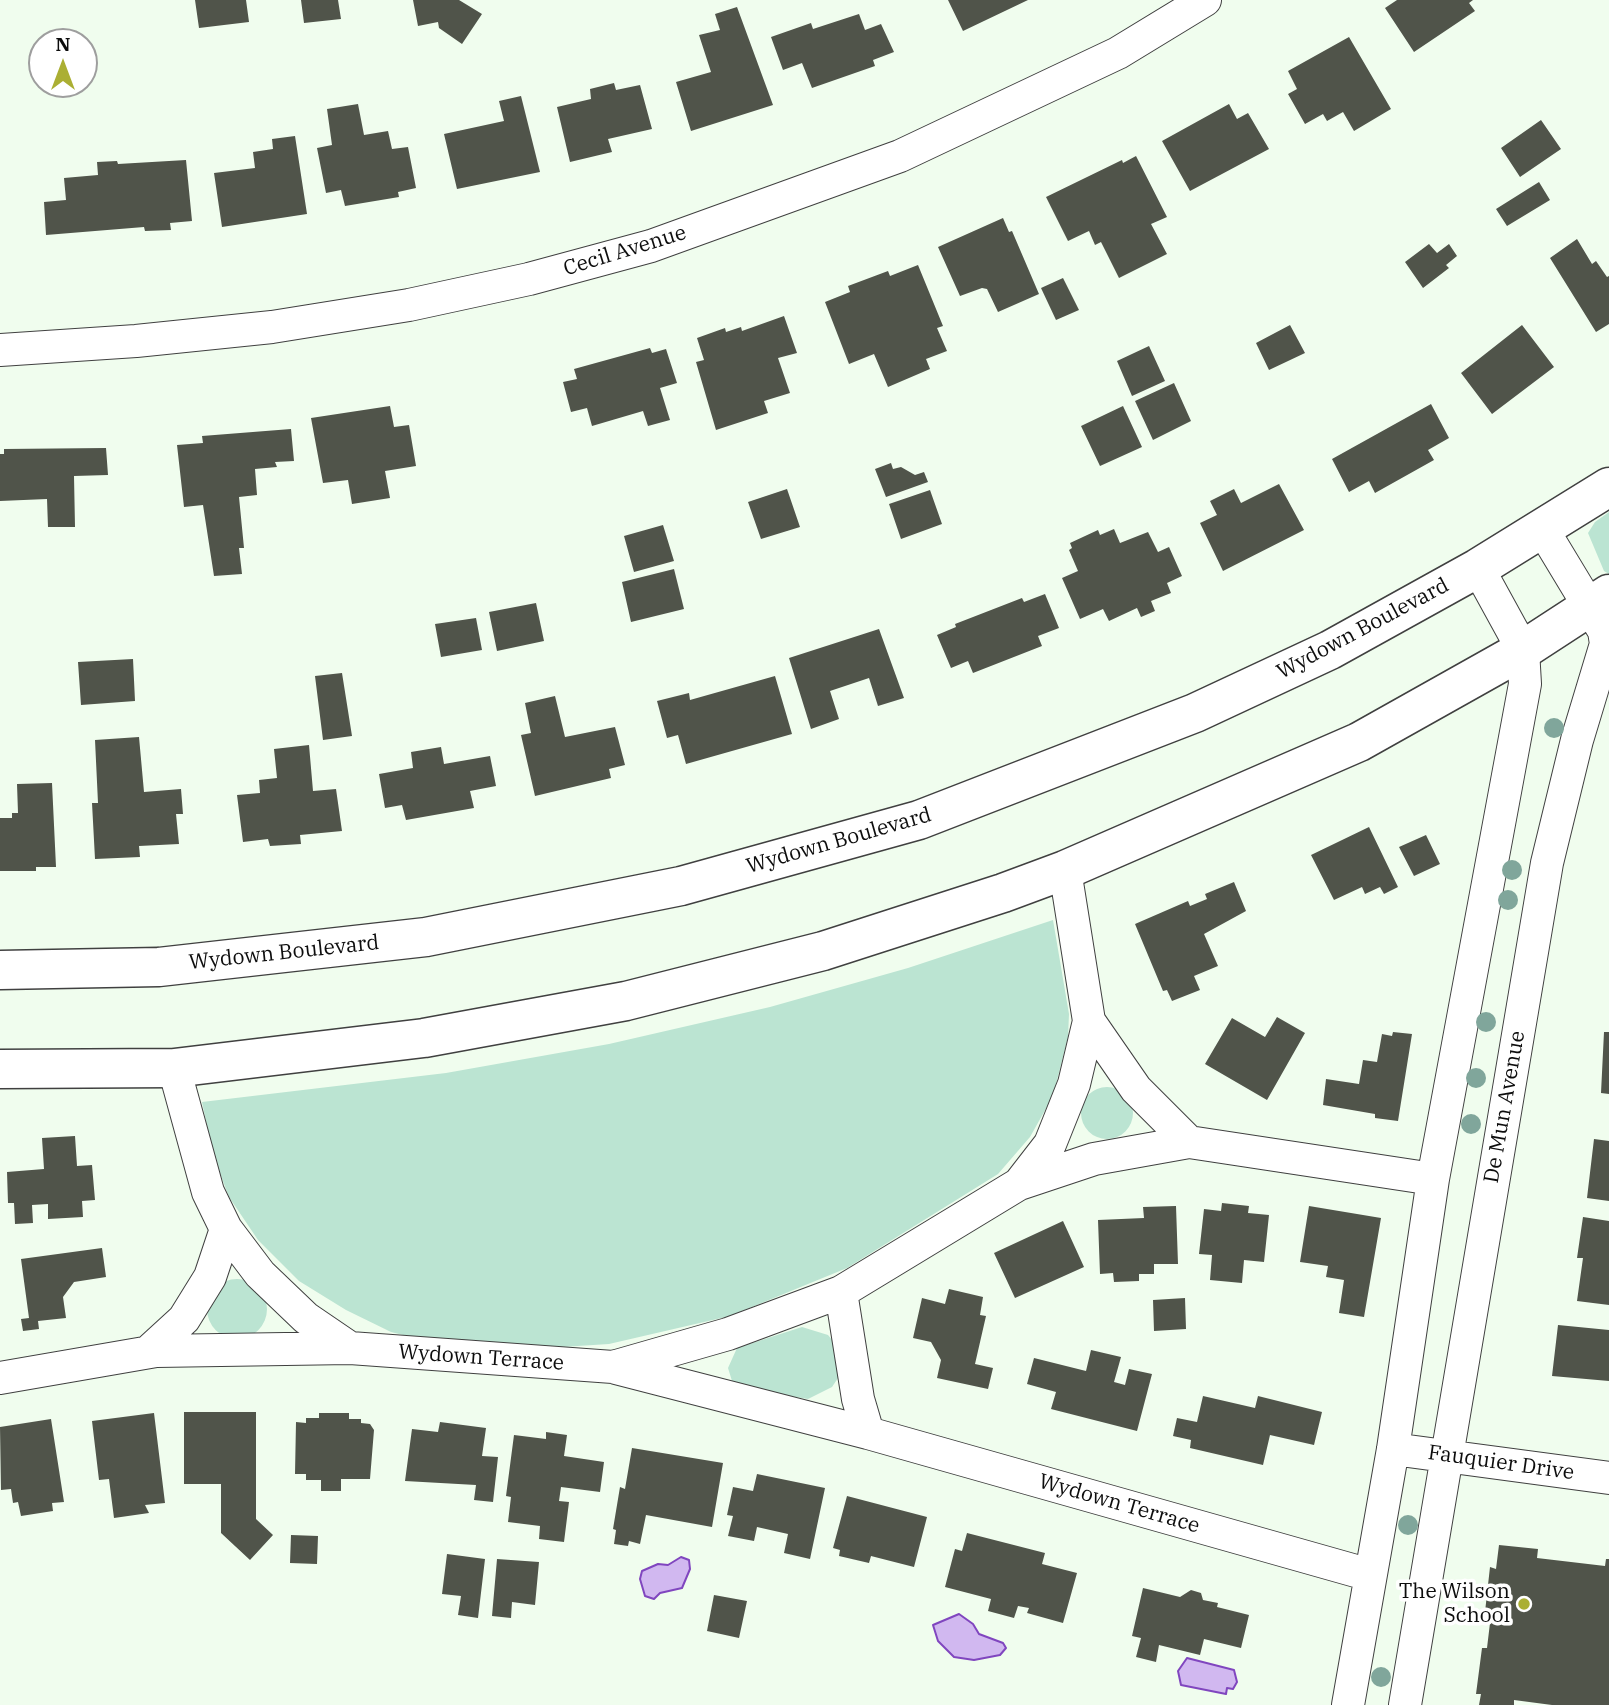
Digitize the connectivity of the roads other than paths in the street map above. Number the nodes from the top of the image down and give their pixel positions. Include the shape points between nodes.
1 (1205, 0) edge
2 (0, 350) edge
3 (1609, 487) edge
4 (1544, 530) junction
5 (1479, 568) junction
6 (1600, 600) edge
7 (1523, 650) junction
8 (1065, 870) junction
9 (0, 970) edge
10 (1089, 1021) junction
11 (174, 1068) junction
12 (0, 1069) edge
13 (1189, 1142) junction
14 (1433, 1179) junction
15 (1019, 1184) junction
16 (226, 1229) junction
17 (841, 1292) junction
18 (349, 1348) junction
19 (148, 1352) junction
20 (613, 1367) junction
21 (0, 1378) edge
22 (868, 1433) junction
23 (1393, 1449) junction
24 (1447, 1456) junction
25 (1609, 1478) edge
26 (1370, 1575) junction
27 (1348, 1705) edge
28 (1405, 1705) edge

1 - 2 street, Cecil Avenue via 1118,53 912,151 651,246 409,305 258,328
3 - 4 street, Wydown Boulevard
4 - 5 street, Wydown Boulevard
4 - 6 street, De Mun Avenue
5 - 7 street
5 - 9 street, Wydown Boulevard via 1330,650 1195,713 919,820 681,886 426,937 159,967
6 - 7 street
6 - 24 street, De Mun Avenue via 1606,644 1547,863
7 - 8 street via 1359,742
7 - 14 street via 1525,684
8 - 10 street, Wydown Terrace
8 - 11 street via 823,951 626,1001 424,1038
10 - 13 street, Wydown Terrace via 1136,1089
10 - 15 street, Wydown Terrace via 1074,1084 1051,1144
11 - 12 street
11 - 16 street via 208,1192
13 - 14 street, Wydown Terrace
13 - 15 street, Wydown Terrace via 1094,1159
14 - 23 street
15 - 17 street, Wydown Terrace
16 - 18 street via 260,1274 306,1318
16 - 19 street via 210,1277 184,1319
17 - 20 street, Wydown Terrace via 728,1334
17 - 22 street
18 - 19 street, Wydown Terrace
18 - 20 street, Wydown Terrace
19 - 21 street, Wydown Terrace
20 - 22 street, Wydown Terrace
22 - 26 street, Wydown Terrace
23 - 24 street, Fauquier Drive
23 - 26 street
24 - 25 street, Fauquier Drive
24 - 28 street, De Mun Avenue
26 - 27 street

